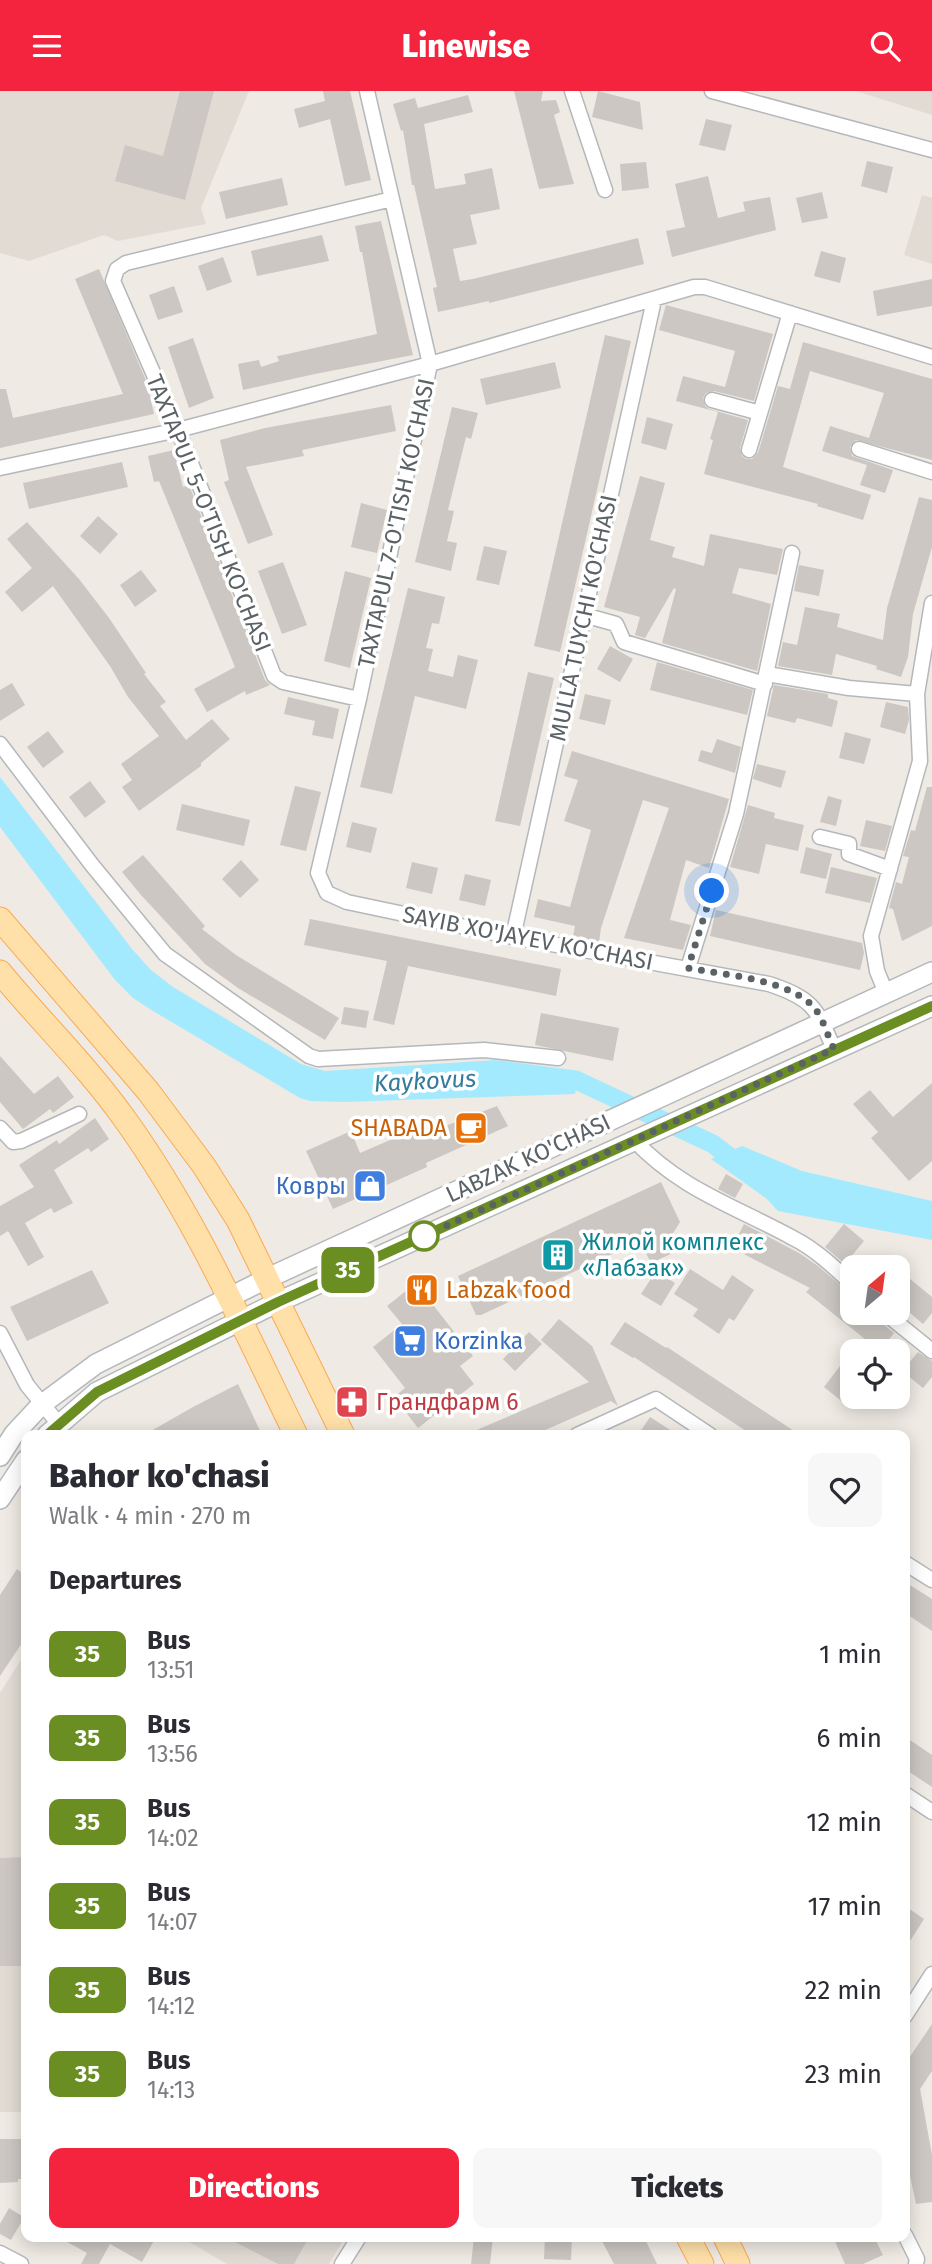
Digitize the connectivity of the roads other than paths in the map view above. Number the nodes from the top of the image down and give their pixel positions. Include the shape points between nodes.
1 (367, 91) edge
2 (572, 91) edge
3 (712, 91) edge
4 (932, 150) edge
5 (605, 190) dead end
6 (392, 199) junction
7 (654, 300) junction
8 (790, 313) junction
9 (932, 357) edge
10 (430, 363) junction
11 (712, 400) dead end
12 (760, 412) junction
13 (178, 430) junction
14 (859, 449) dead end
15 (749, 450) dead end
16 (0, 468) edge
17 (932, 472) edge
18 (792, 553) dead end
19 (932, 603) edge
20 (584, 615) junction
21 (766, 679) junction
22 (926, 680) edge
23 (917, 694) junction
24 (359, 699) junction
25 (925, 733) edge
26 (0, 744) edge
27 (820, 837) dead end
28 (890, 869) junction
29 (318, 873) joint
30 (0, 919) edge
31 (513, 937) junction
32 (688, 968) junction
33 (0, 972) edge
34 (932, 972) edge
35 (886, 993) junction
36 (932, 1006) edge
37 (88, 1021) junction
38 (822, 1022) junction
39 (64, 1044) junction
40 (834, 1049) junction
41 (558, 1058) dead end
42 (79, 1114) dead end
43 (0, 1128) edge
44 (642, 1136) junction
45 (840, 1273) edge
46 (266, 1279) junction
47 (228, 1297) junction
48 (278, 1302) junction
49 (240, 1321) junction
50 (900, 1325) edge
51 (0, 1333) edge
52 (932, 1351) edge
53 (41, 1405) junction
54 (52, 1429) edge
55 (294, 1430) edge
56 (341, 1430) edge
57 (588, 1430) edge
58 (702, 1430) edge
59 (0, 1456) edge
60 (21, 1468) edge
61 (0, 1499) edge
62 (910, 1566) edge
63 (932, 1580) edge
64 (910, 1797) edge
65 (932, 1812) edge
66 (932, 1974) edge
67 (910, 2008) edge
68 (356, 2242) edge
69 (691, 2242) edge
70 (727, 2242) edge
71 (908, 2242) edge
72 (0, 2253) edge
73 (21, 2264) edge
74 (342, 2264) edge
75 (702, 2264) edge
76 (738, 2264) edge
77 (916, 2264) edge

1 - 6 street, TAXTAPUL 7-O'TISH KO'CHASI
2 - 5 street
3 - 4 street
6 - 10 street, TAXTAPUL 7-O'TISH KO'CHASI
6 - 13 street, TAXTAPUL 5-O'TISH KO'CHASI via 126,263 117,269 113,281
7 - 8 street via 705,287
7 - 10 street
7 - 20 street, MULLA TUYCHI KO'CHASI
8 - 9 street
8 - 12 street
10 - 13 street
10 - 24 street, TAXTAPUL 7-O'TISH KO'CHASI
11 - 12 street
12 - 15 street
13 - 16 street
13 - 24 street, TAXTAPUL 5-O'TISH KO'CHASI via 274,676
14 - 17 street
18 - 21 street
19 - 22 street
20 - 21 street via 616,624 624,642
20 - 31 street, MULLA TUYCHI KO'CHASI
21 - 23 street
21 - 32 street via 736,814
22 - 23 street
23 - 25 street
24 - 29 street, TAXTAPUL 7-O'TISH KO'CHASI
25 - 28 street
26 - 41 street via 165,954 309,1056 484,1050
27 - 28 street via 849,844 849,854
28 - 35 street via 871,936
29 - 31 street, SAYIB XO'JAYEV KO'CHASI via 327,893 347,902
30 - 37 main road
31 - 32 street, SAYIB XO'JAYEV KO'CHASI
32 - 38 street, SAYIB XO'JAYEV KO'CHASI via 793,992 815,1009
33 - 39 main road
34 - 35 main road, LABZAK KO'CHASI
35 - 38 main road, LABZAK KO'CHASI
36 - 40 main road, LABZAK KO'CHASI
37 - 39 main road via 82,1039
37 - 46 main road via 204,1165 238,1220
38 - 40 street, SAYIB XO'JAYEV KO'CHASI
38 - 46 main road, LABZAK KO'CHASI
39 - 47 main road via 157,1167
40 - 44 main road, LABZAK KO'CHASI
42 - 43 street via 21,1141 13,1142
44 - 45 street via 652,1159 682,1182 794,1238
44 - 48 main road, LABZAK KO'CHASI
46 - 47 main road, LABZAK KO'CHASI
46 - 48 main road
47 - 49 main road
47 - 53 main road, LABZAK KO'CHASI via 96,1364
48 - 49 main road, LABZAK KO'CHASI
48 - 56 main road
49 - 54 main road, LABZAK KO'CHASI via 97,1392
49 - 55 main road
50 - 52 street
51 - 53 street
53 - 54 street
53 - 59 main road, LABZAK KO'CHASI
57 - 58 street via 656,1399
60 - 61 main road
62 - 63 street
64 - 65 street
66 - 67 street
68 - 74 street
69 - 75 main road
70 - 76 main road
71 - 77 street
72 - 73 street

